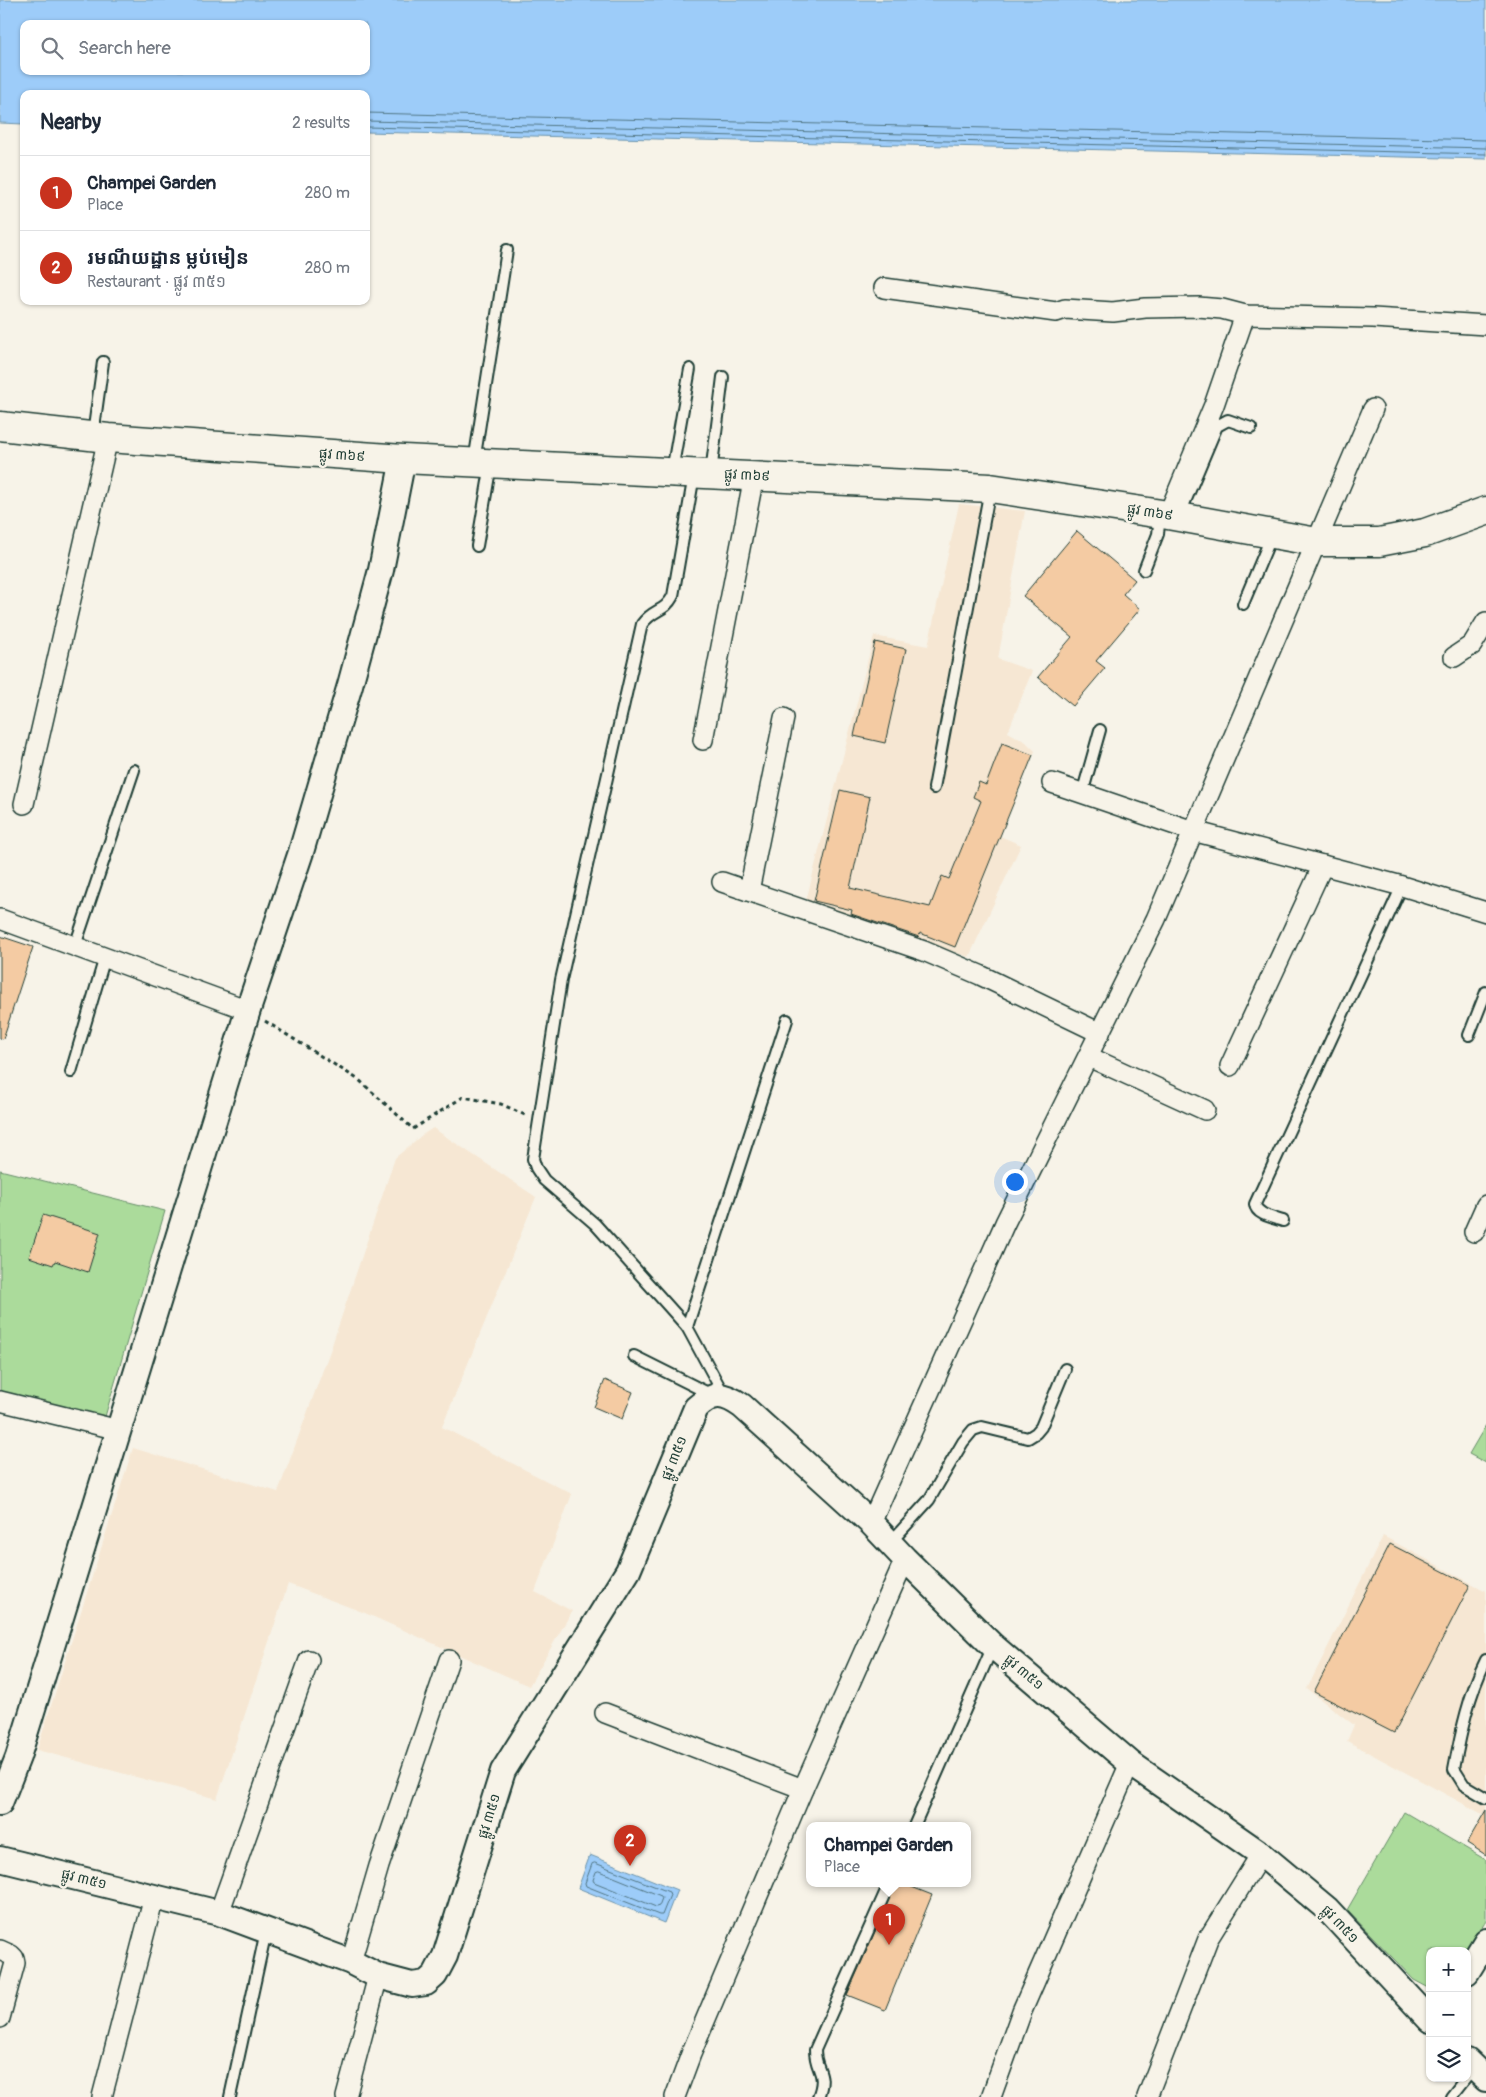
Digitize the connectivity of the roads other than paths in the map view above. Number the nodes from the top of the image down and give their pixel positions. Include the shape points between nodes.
1 (507, 250) dead end
2 (884, 288) dead end
3 (1246, 315) junction
4 (1486, 325) edge
5 (103, 362) dead end
6 (690, 369) dead end
7 (723, 377) dead end
8 (1373, 409) dead end
9 (0, 426) edge
10 (1251, 428) dead end
11 (101, 437) junction
12 (403, 459) junction
13 (483, 463) junction
14 (693, 473) junction
15 (754, 476) junction
16 (990, 488) junction
17 (1486, 511) edge
18 (1169, 515) junction
19 (1272, 534) junction
20 (1317, 542) junction
21 (477, 546) dead end
22 (1144, 570) dead end
23 (1243, 604) dead end
24 (1486, 622) edge
25 (1454, 658) dead end
26 (784, 718) dead end
27 (1100, 730) dead end
28 (703, 740) dead end
29 (134, 770) dead end
30 (1052, 783) dead end
31 (934, 788) dead end
32 (1082, 794) junction
33 (24, 804) dead end
34 (1193, 831) junction
35 (1323, 865) junction
36 (722, 882) dead end
37 (1402, 886) junction
38 (749, 891) junction
39 (1485, 909) edge
40 (0, 919) edge
41 (75, 946) junction
42 (105, 957) junction
43 (1486, 992) edge
44 (248, 1010) junction
45 (787, 1020) dead end
46 (1100, 1033) junction
47 (1469, 1035) dead end
48 (1088, 1057) junction
49 (1230, 1066) dead end
50 (71, 1072) dead end
51 (1204, 1110) dead end
52 (1486, 1204) edge
53 (1283, 1221) dead end
54 (1474, 1232) dead end
55 (687, 1327) junction
56 (634, 1356) dead end
57 (1065, 1369) dead end
58 (719, 1396) junction
59 (0, 1401) edge
60 (119, 1430) junction
61 (871, 1523) junction
62 (897, 1551) junction
63 (993, 1646) junction
64 (308, 1660) dead end
65 (449, 1660) dead end
66 (1486, 1660) edge
67 (605, 1713) dead end
68 (1130, 1762) junction
69 (803, 1788) junction
70 (1486, 1798) edge
71 (0, 1803) edge
72 (916, 1822) edge
73 (1260, 1854) junction
74 (0, 1859) edge
75 (888, 1887) edge
76 (154, 1896) junction
77 (219, 1913) junction
78 (266, 1931) junction
79 (1486, 1941) edge
80 (0, 1950) edge
81 (351, 1962) junction
82 (1471, 1965) edge
83 (378, 1976) junction
84 (1426, 2016) edge
85 (0, 2018) edge
86 (1472, 2073) edge
87 (102, 2097) edge
88 (230, 2097) edge
89 (346, 2097) edge
90 (675, 2097) edge
91 (818, 2097) edge
92 (991, 2097) edge
93 (1147, 2097) edge
94 (1451, 2097) edge

1 - 13 lane
2 - 3 street via 1056,312 1198,307
3 - 4 street
3 - 18 street
5 - 11 lane
6 - 14 lane
7 - 14 lane
8 - 20 street
9 - 11 main road, ផ្លូវ ៣៦៩
10 - 18 lane via 1228,420 1217,426
11 - 12 main road, ផ្លូវ ៣៦៩
11 - 33 street
12 - 13 main road, ផ្លូវ ៣៦៩
12 - 44 street via 381,570 350,685 301,852
13 - 14 main road, ផ្លូវ ៣៦៩
13 - 21 lane
14 - 15 main road, ផ្លូវ ៣៦៩
14 - 55 lane via 673,596 668,606 649,615 642,624 561,980 532,1159 544,1180 595,1224
15 - 16 main road, ផ្លូវ ៣៦៩
15 - 28 street
16 - 18 main road, ផ្លូវ ៣៦៩
16 - 31 lane
17 - 20 main road, ផ្លូវ ៣៦៩ via 1425,533 1379,542
18 - 19 main road, ផ្លូវ ៣៦៩
18 - 22 lane
19 - 20 main road, ផ្លូវ ៣៦៩
19 - 23 lane
20 - 34 street
24 - 25 street via 1472,645
26 - 38 street
27 - 32 lane
29 - 41 lane
30 - 32 street
32 - 34 street
34 - 35 street
34 - 46 street via 1156,919
35 - 37 street
35 - 49 street
36 - 38 street
37 - 39 street
37 - 53 lane via 1255,1204 1259,1212
38 - 46 street via 924,951
40 - 41 street
41 - 42 street
42 - 44 street
42 - 50 lane
43 - 47 lane
44 - 60 street
45 - 55 lane
46 - 48 street
48 - 51 street
48 - 61 street via 1005,1223
52 - 54 street
55 - 58 lane
56 - 58 lane
57 - 62 lane via 1036,1433 1028,1438 982,1427 973,1430
58 - 61 street, ផ្លូវ ៣៥១ via 742,1406
58 - 83 street, ផ្លូវ ៣៥១ via 704,1400 696,1408 628,1571 503,1771 445,1956 435,1975 426,1983 412,1985
59 - 60 street
60 - 71 street via 21,1748
61 - 62 street, ផ្លូវ ៣៥១
62 - 63 street, ផ្លូវ ៣៥១
62 - 69 street
63 - 68 street, ផ្លូវ ៣៥១
63 - 72 lane
64 - 77 street
65 - 81 street via 379,1866
66 - 70 lane via 1474,1683 1454,1769 1464,1785
67 - 69 street
68 - 73 street, ផ្លូវ ៣៥១
68 - 92 street via 1022,2011
69 - 90 street
73 - 84 street, ផ្លូវ ៣៥១ via 1327,1909
73 - 93 street via 1208,1939
74 - 76 street, ផ្លូវ ៣៥១
75 - 91 lane via 815,2050 823,2081
76 - 77 street, ផ្លូវ ៣៥១
76 - 87 street
77 - 78 street, ផ្លូវ ៣៥១
78 - 81 street, ផ្លូវ ៣៥១
78 - 88 lane
79 - 82 street
80 - 85 street via 12,1954 15,1963
81 - 83 street, ផ្លូវ ៣៥១
83 - 89 street
86 - 94 lane

